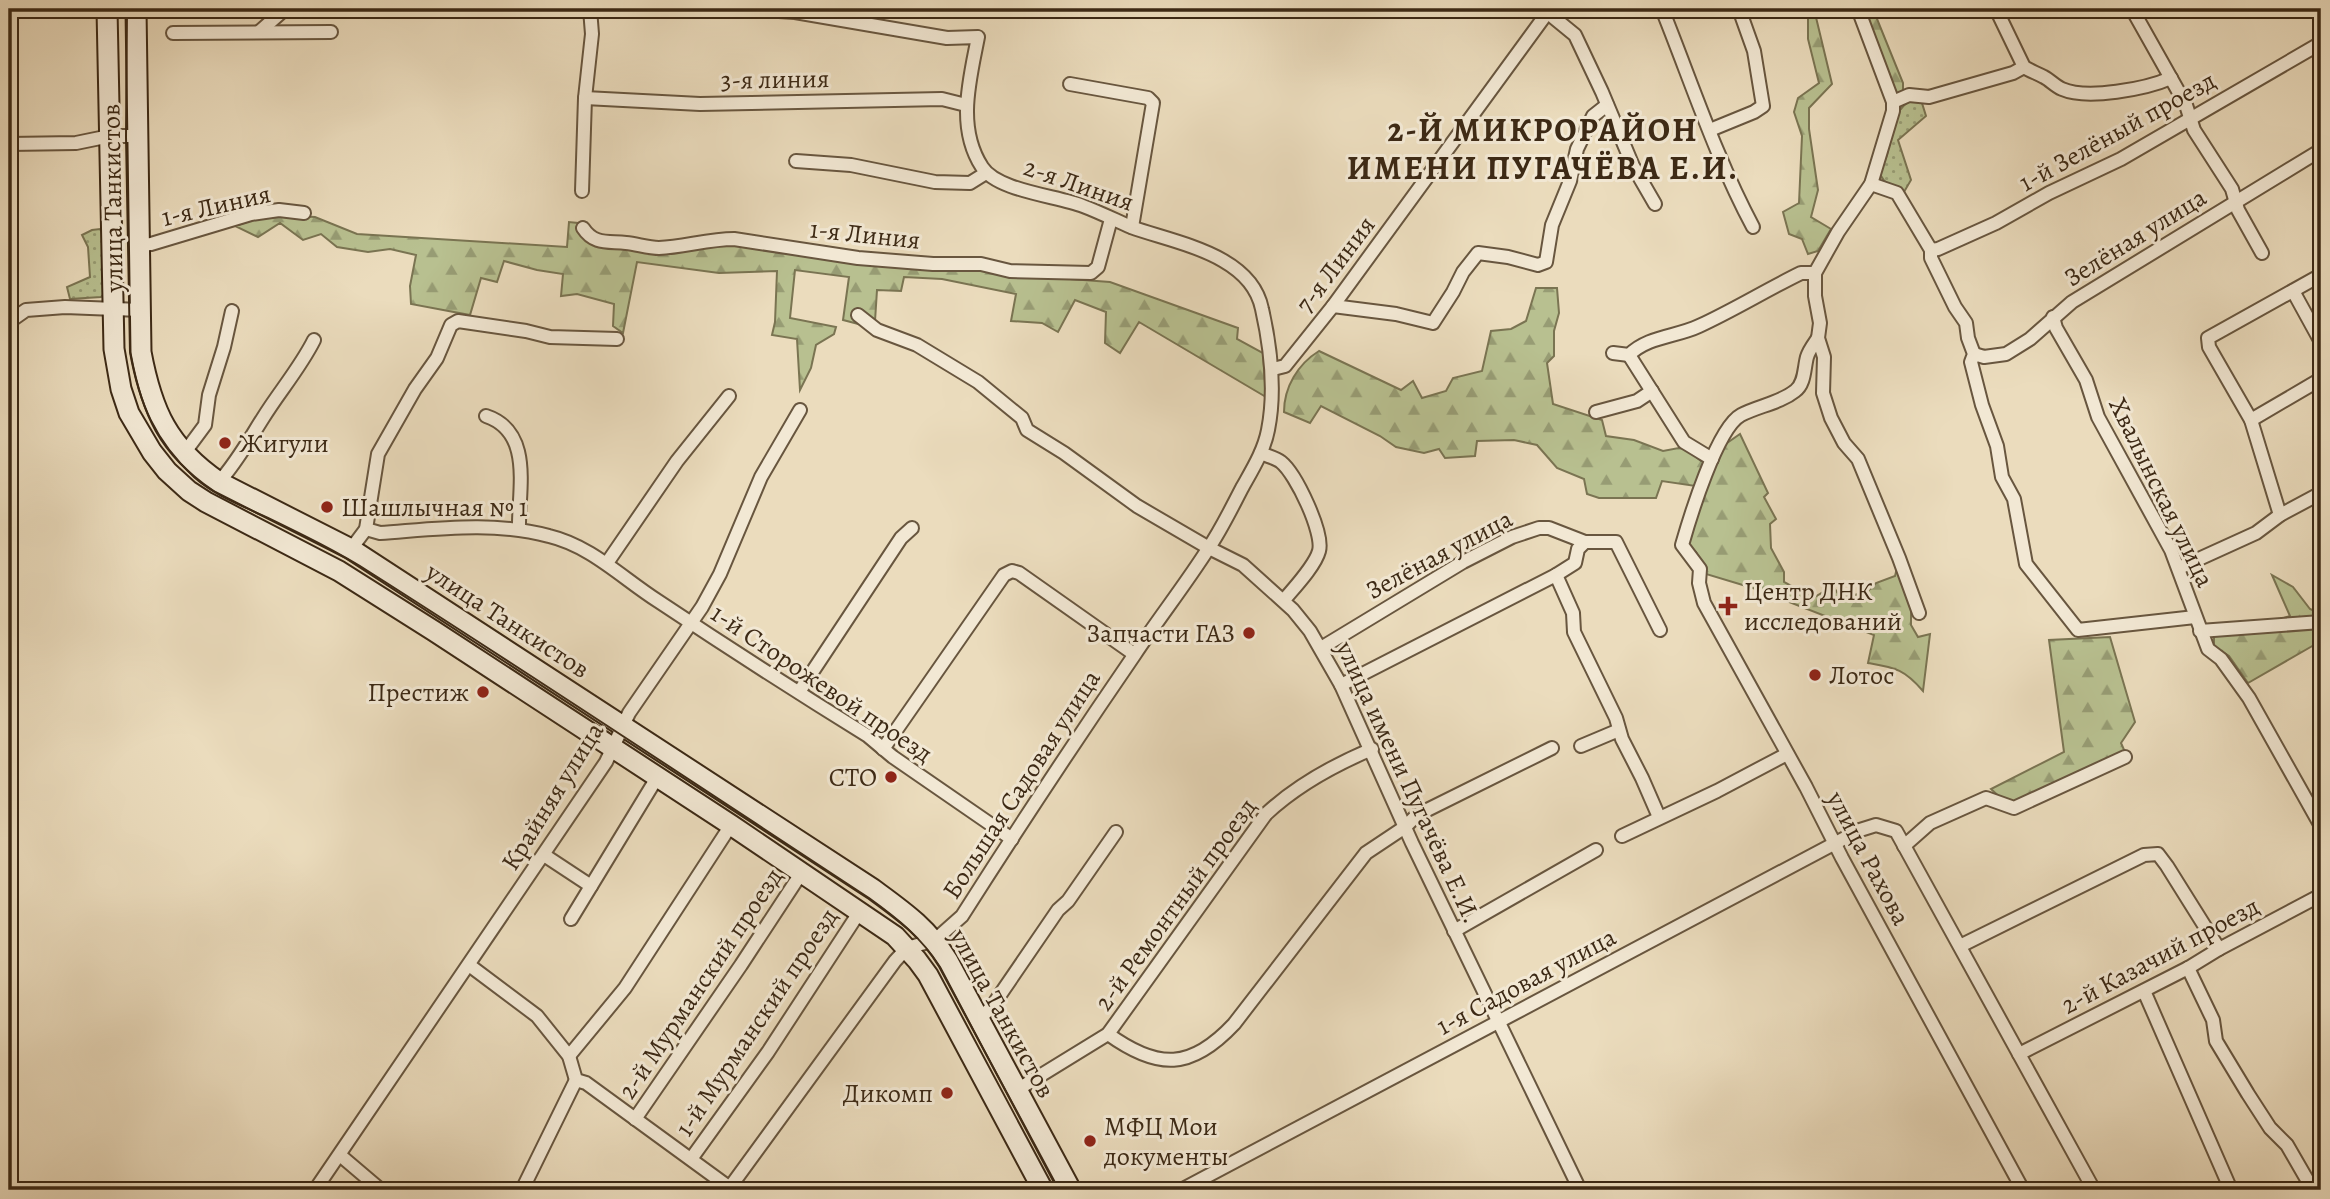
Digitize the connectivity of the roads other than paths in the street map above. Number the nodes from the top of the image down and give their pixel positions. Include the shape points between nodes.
1 (107, 9) edge
2 (136, 9) edge
3 (285, 9) edge
4 (590, 9) edge
5 (745, 9) edge
6 (1662, 9) edge
7 (1740, 9) edge
8 (1858, 9) edge
9 (1996, 9) edge
10 (2132, 9) edge
11 (2317, 9) edge
12 (1545, 10) edge
13 (826, 13) edge
14 (2321, 16) edge
15 (259, 32) junction
16 (331, 32) dead end
17 (173, 33) dead end
18 (2321, 43) edge
19 (2024, 67) junction
20 (2171, 78) junction
21 (1070, 85) dead end
22 (585, 98) junction
23 (1893, 102) junction
24 (966, 105) junction
25 (1607, 105) junction
26 (2191, 118) junction
27 (1710, 130) junction
28 (110, 136) junction
29 (137, 136) junction
30 (9, 144) edge
31 (2321, 150) edge
32 (796, 162) dead end
33 (986, 173) junction
34 (1871, 184) junction
35 (582, 191) dead end
36 (2236, 201) junction
37 (1655, 204) dead end
38 (304, 213) dead end
39 (1111, 219) junction
40 (1132, 227) junction
41 (1753, 227) dead end
42 (583, 228) dead end
43 (139, 245) junction
44 (1931, 250) junction
45 (2262, 253) dead end
46 (1815, 273) junction
47 (2321, 275) edge
48 (2293, 291) junction
49 (1333, 306) junction
50 (114, 309) junction
51 (140, 310) junction
52 (232, 311) dead end
53 (858, 315) dead end
54 (2053, 317) junction
55 (9, 322) edge
56 (1818, 338) junction
57 (617, 339) dead end
58 (314, 340) dead end
59 (2321, 342) edge
60 (1612, 354) dead end
61 (1974, 354) junction
62 (1629, 355) junction
63 (1273, 369) junction
64 (2321, 379) edge
65 (1652, 391) junction
66 (729, 396) dead end
67 (800, 410) dead end
68 (1597, 412) dead end
69 (486, 416) dead end
70 (2250, 420) junction
71 (185, 452) junction
72 (1261, 453) junction
73 (1711, 463) junction
74 (219, 482) junction
75 (2321, 493) edge
76 (2280, 515) junction
77 (912, 528) dead end
78 (366, 529) junction
79 (519, 529) junction
80 (1585, 542) junction
81 (1209, 548) junction
82 (352, 549) junction
83 (607, 563) junction
84 (2179, 568) junction
85 (1556, 575) junction
86 (1284, 600) junction
87 (1919, 614) dead end
88 (2195, 617) junction
89 (691, 622) junction
90 (2321, 622) edge
91 (1660, 630) dead end
92 (2200, 631) junction
93 (1321, 648) junction
94 (1134, 654) junction
95 (1341, 685) junction
96 (799, 692) junction
97 (622, 726) junction
98 (1619, 730) junction
99 (1581, 746) dead end
100 (613, 747) junction
101 (1552, 748) dead end
102 (883, 749) junction
103 (1372, 749) junction
104 (1787, 754) junction
105 (2125, 757) dead end
106 (658, 776) junction
107 (1659, 817) junction
108 (731, 825) junction
109 (2321, 826) edge
110 (1405, 827) junction
111 (1896, 831) joint
112 (1116, 832) dead end
113 (1622, 836) dead end
114 (1012, 838) junction
115 (1834, 844) junction
116 (1904, 846) junction
117 (1596, 850) dead end
118 (544, 855) junction
119 (802, 872) junction
120 (591, 886) junction
121 (2321, 895) edge
122 (860, 911) junction
123 (571, 919) dead end
124 (1454, 931) junction
125 (935, 940) junction
126 (1959, 946) junction
127 (907, 948) junction
128 (2219, 949) junction
129 (468, 965) junction
130 (2188, 968) junction
131 (2144, 991) junction
132 (980, 1018) junction
133 (1499, 1021) junction
134 (1108, 1034) junction
135 (2019, 1054) junction
136 (569, 1056) junction
137 (576, 1080) junction
138 (1017, 1090) junction
139 (635, 1119) junction
140 (341, 1156) junction
141 (691, 1159) junction
142 (729, 1189) edge
143 (315, 1190) edge
144 (380, 1190) edge
145 (522, 1190) edge
146 (1043, 1190) edge
147 (1071, 1190) edge
148 (1181, 1190) edge
149 (1580, 1190) edge
150 (2023, 1190) edge
151 (2094, 1190) edge
152 (2231, 1190) edge
153 (2314, 1190) edge

1 - 28 main road, улица Танкистов
2 - 29 main road, улица Танкистов
3 - 15 street
4 - 22 street
5 - 13 street
6 - 27 street
7 - 27 street via 1754,51 1763,106
8 - 23 street
9 - 19 street
10 - 20 street
11 - 14 street
12 - 25 street via 1574,35
12 - 49 street, 7-я Линия
13 - 24 street via 947,38 978,37
15 - 16 street
15 - 17 street
18 - 26 street, 1-й Зелёный проезд
19 - 20 street via 2060,89 2078,94
19 - 23 street via 1929,97 1909,95
20 - 26 street
21 - 40 street via 1149,98 1153,103
22 - 24 street, 3-я линия via 699,104 942,99
22 - 35 street
23 - 34 street
24 - 33 street via 969,134
25 - 37 street
25 - 49 street via 1593,116 1577,149 1552,225 1546,262 1538,265 1478,253 1433,323
26 - 36 street
26 - 44 street, 1-й Зелёный проезд via 1996,223
27 - 41 street
28 - 29 street
28 - 30 street via 76,143
28 - 50 main road, улица Танкистов
29 - 43 main road, улица Танкистов
31 - 36 street, Зелёная улица
32 - 33 street, 2-я Линия via 851,165 935,182 970,183
33 - 39 street, 2-я Линия
34 - 44 street via 1897,193
34 - 46 street
36 - 45 street
36 - 54 street, Зелёная улица
38 - 43 street, 1-я Линия via 251,214
39 - 40 street, 2-я Линия
39 - 42 street, 1-я Линия via 1098,267 1091,273 858,258 734,239 657,248 603,243
40 - 63 street, 2-я Линия via 1218,257 1250,282 1262,306
43 - 51 main road, улица Танкистов
44 - 61 street via 1966,323
46 - 56 street
46 - 62 street via 1801,273 1697,327 1668,334
47 - 48 street
48 - 59 street
48 - 70 street via 2208,338
49 - 63 street, 7-я Линия via 1285,366
50 - 51 street
50 - 55 street via 26,310
50 - 100 main road, улица Танкистов via 114,349 129,413 152,452 189,491 349,577
51 - 71 main road, улица Танкистов via 141,352 152,401
52 - 71 street via 205,425
53 - 81 street, улица имени Пугачёва Е.И. via 877,330 917,345 978,382 1022,418 1027,430 1137,506
54 - 61 street, Зелёная улица via 2006,354
54 - 84 street, Хвалынская улица via 2086,380 2098,417
56 - 73 street via 1796,391 1740,415 1728,426
56 - 87 street via 1824,357 1823,393 1831,418 1858,459
57 - 78 street via 550,337 457,321 451,325 437,358 377,454
58 - 74 street via 303,363
60 - 62 street
61 - 88 street via 1971,362 2002,477 2014,499 2026,564 2078,630
62 - 65 street
63 - 72 street, 2-я Линия via 1268,429
64 - 70 street
65 - 68 street via 1637,401
65 - 73 street via 1684,442
66 - 83 street via 677,461
67 - 89 street, Крайняя улица via 761,477 720,574
69 - 79 street via 507,428 520,454
70 - 76 street
71 - 74 main road, улица Танкистов
72 - 81 street, Большая Садовая улица
72 - 86 street via 1282,463 1302,493 1319,540 1316,558
73 - 104 street, улица Рахова via 1682,545 1699,569 1704,603
74 - 82 main road, улица Танкистов
75 - 76 street
76 - 84 street via 2256,533
77 - 96 street
78 - 79 street, улица Танкистов via 380,533 470,526
78 - 82 street
79 - 83 street, улица Танкистов via 552,536
80 - 85 street via 1574,563
80 - 91 street, Зелёная улица via 1616,542
80 - 93 street, Зелёная улица via 1549,528 1512,537 1462,562
81 - 86 street, улица имени Пугачёва Е.И. via 1243,565
81 - 94 street, Большая Садовая улица
82 - 97 main road, улица Танкистов
83 - 89 street, 1-й Сторожевой проезд
84 - 88 street, Хвалынская улица
85 - 95 street
85 - 98 street via 1573,612 1574,632
86 - 93 street, улица имени Пугачёва Е.И.
88 - 92 street, Хвалынская улица
89 - 96 street, 1-й Сторожевой проезд
89 - 97 street, Крайняя улица
90 - 92 street
92 - 109 street, Хвалынская улица via 2208,649 2221,659 2249,698
93 - 95 street, улица имени Пугачёва Е.И.
94 - 102 street via 1012,571 1004,575
94 - 114 street, Большая Садовая улица
95 - 103 street, улица имени Пугачёва Е.И.
96 - 102 street, 1-й Сторожевой проезд
97 - 100 street, Крайняя улица
97 - 125 main road, улица Танкистов via 873,889
98 - 99 street
98 - 107 street
100 - 106 main road, улица Танкистов
100 - 118 street, Крайняя улица
101 - 110 street via 1417,815
102 - 114 street, 1-й Сторожевой проезд
103 - 110 street, улица имени Пугачёва Е.И.
103 - 134 street, 2-й Ремонтный проезд via 1335,765 1266,814
104 - 107 street
104 - 115 street, улица Рахова
105 - 116 street via 2014,808 1986,798 1930,823
106 - 108 main road, улица Танкистов
106 - 120 street
107 - 113 street
108 - 119 main road, улица Танкистов
108 - 136 street via 625,988
110 - 124 street, улица имени Пугачёва Е.И.
110 - 134 street via 1366,853 1217,1042 1174,1061 1132,1051
111 - 115 street, 1-я Садовая улица via 1876,825
111 - 116 street, улица Рахова
112 - 132 street
114 - 125 street, Большая Садовая улица via 962,916
115 - 133 street, 1-я Садовая улица
115 - 150 street, улица Рахова
116 - 126 street, улица Рахова
117 - 124 street
118 - 120 street
118 - 129 street, Крайняя улица
119 - 122 main road, улица Танкистов
119 - 139 street, 2-й Мурманский проезд
120 - 123 street
121 - 128 street, 2-й Казачий проезд
122 - 127 main road, улица Танкистов
122 - 141 street, 1-й Мурманский проезд
124 - 133 street, улица имени Пугачёва Е.И.
125 - 127 street, Большая Садовая улица
125 - 132 main road, улица Танкистов
126 - 128 street via 2144,855 2158,854
126 - 135 street, улица Рахова
127 - 142 street
127 - 146 main road, улица Танкистов via 928,975
128 - 130 street, 2-й Казачий проезд
129 - 136 street via 537,1016
129 - 140 street, Крайняя улица
130 - 131 street, 2-й Казачий проезд
130 - 153 street via 2213,1020 2216,1041
131 - 135 street, 2-й Казачий проезд
131 - 152 street
132 - 138 main road, улица Танкистов
133 - 148 street, 1-я Садовая улица
133 - 149 street, улица имени Пугачёва Е.И.
134 - 138 street, 2-й Ремонтный проезд
135 - 151 street, улица Рахова
136 - 137 street
137 - 139 street
137 - 145 street
138 - 147 main road, улица Танкистов
139 - 141 street
140 - 143 street, Крайняя улица
140 - 144 street
141 - 142 street

